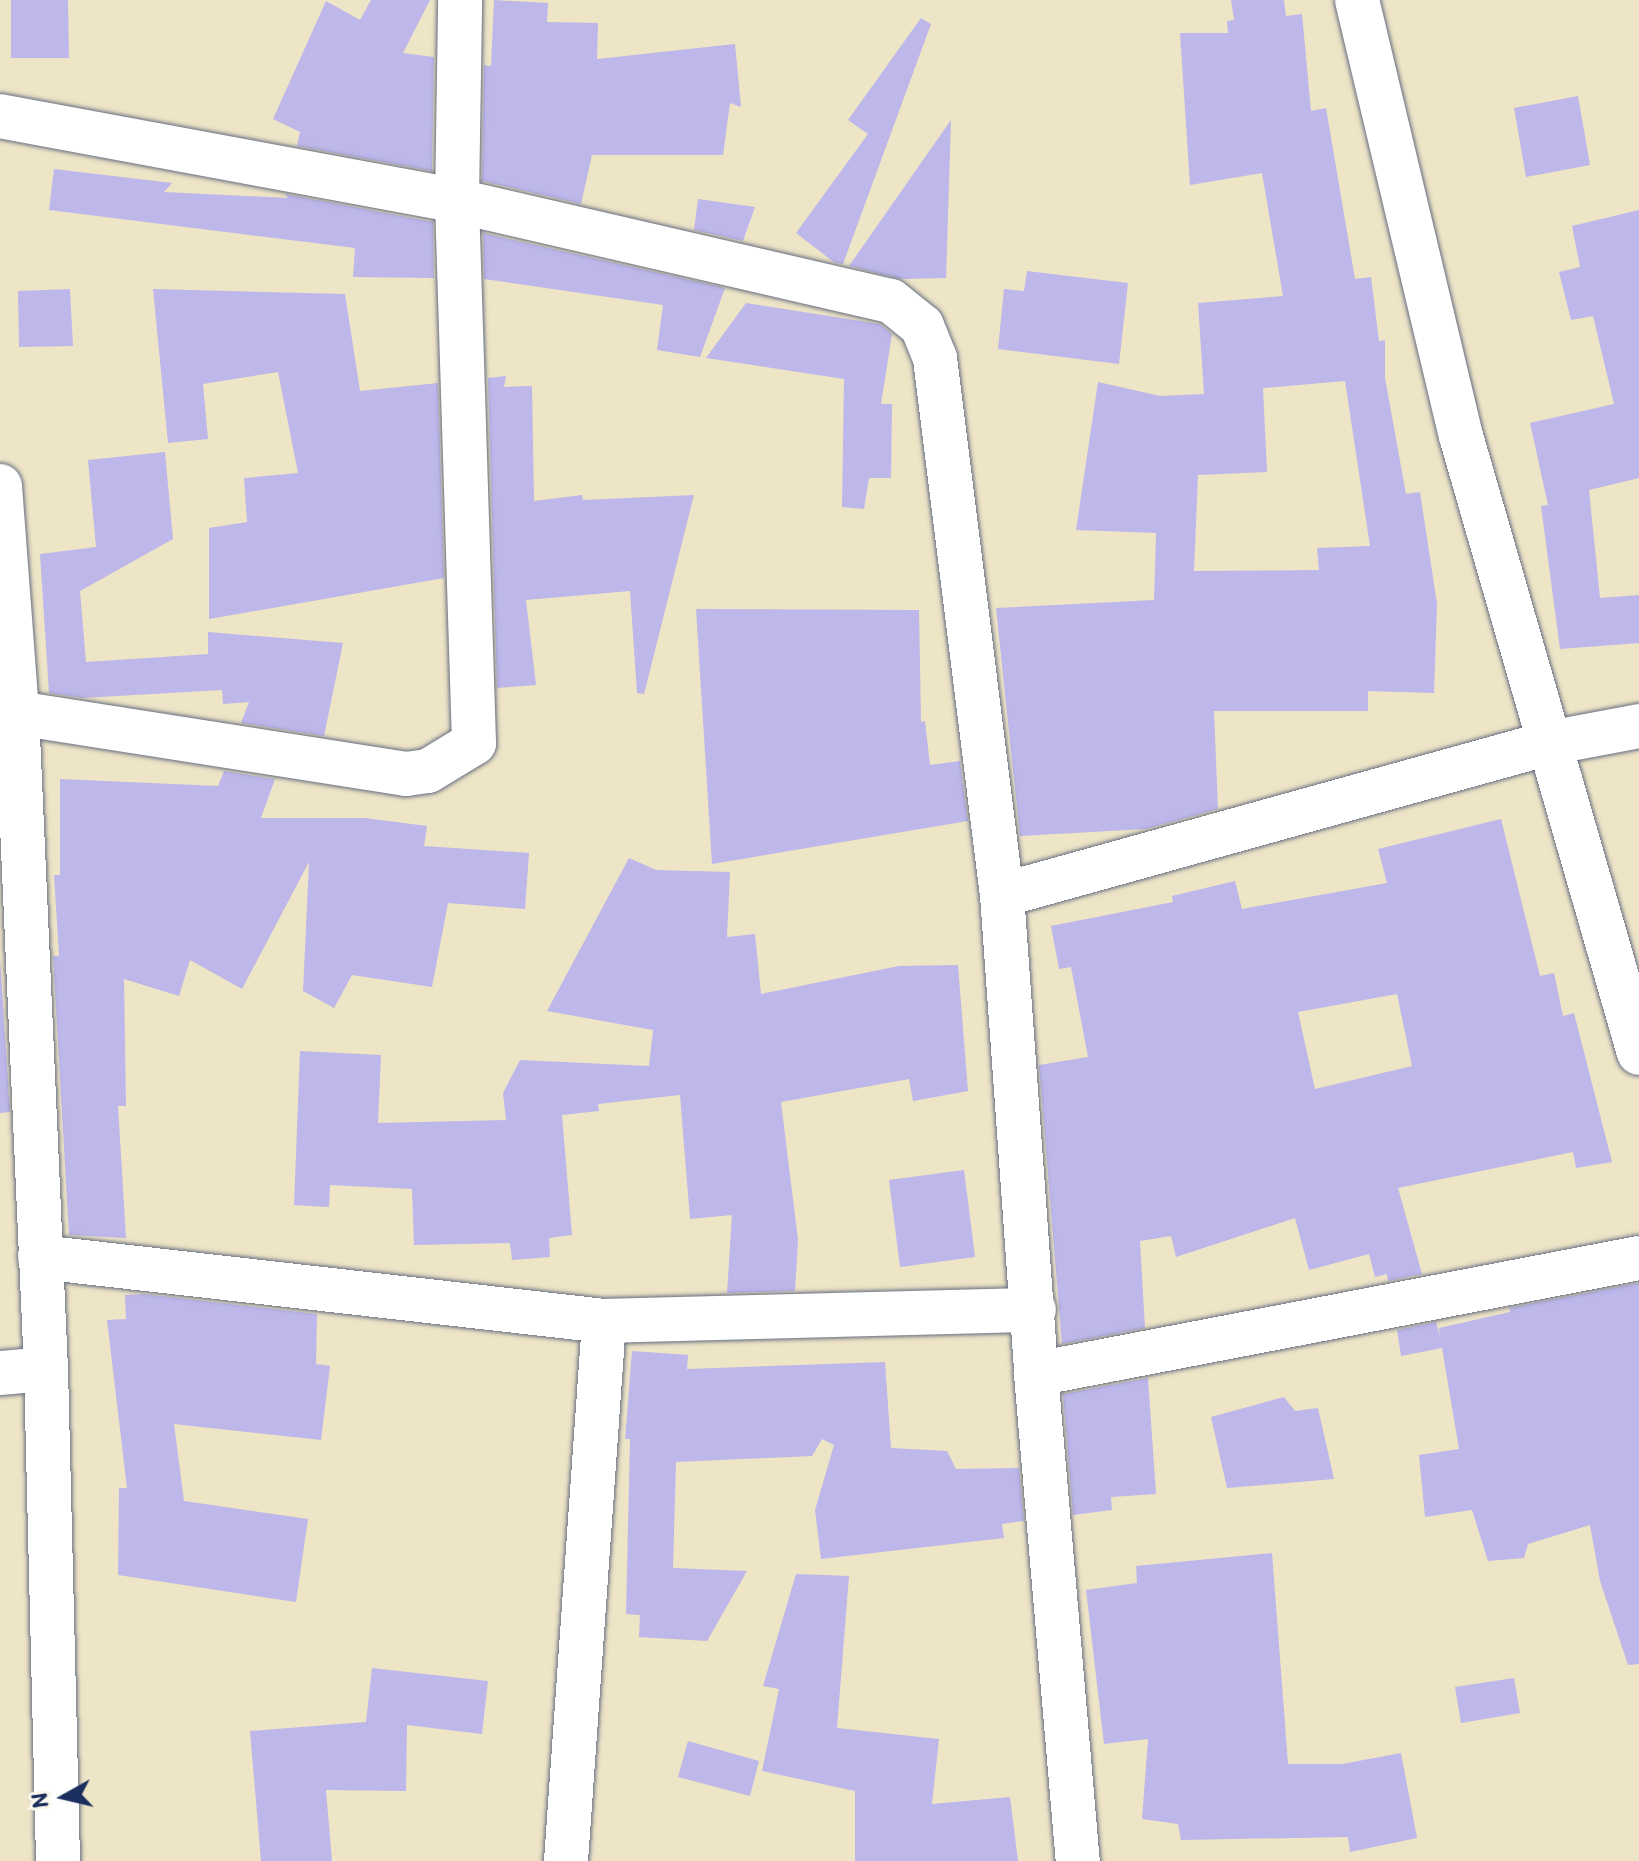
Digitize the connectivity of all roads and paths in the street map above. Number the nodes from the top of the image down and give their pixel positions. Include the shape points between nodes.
1 (460, 0) edge
2 (1357, 0) edge
3 (0, 116) edge
4 (457, 201) junction
5 (0, 486) edge
6 (17, 713) junction
7 (1639, 726) edge
8 (1549, 743) junction
9 (1002, 895) junction
10 (1639, 1053) edge
11 (40, 1257) junction
12 (1639, 1258) edge
13 (1034, 1310) junction
14 (604, 1321) junction
15 (46, 1369) junction
16 (0, 1373) edge
17 (1036, 1374) junction
18 (58, 1861) edge
19 (566, 1861) edge
20 (1078, 1861) edge

1 - 4 street
2 - 8 street via 1461,436
3 - 4 street
4 - 6 street via 474,743 428,771 406,774
4 - 9 street via 891,301 922,326 935,358
5 - 6 street
6 - 11 street
7 - 8 street
8 - 9 street
8 - 10 street
9 - 13 street
11 - 14 street
11 - 15 street
12 - 17 street
13 - 14 street
13 - 17 street
14 - 19 street
15 - 16 street
15 - 18 street
17 - 20 street

